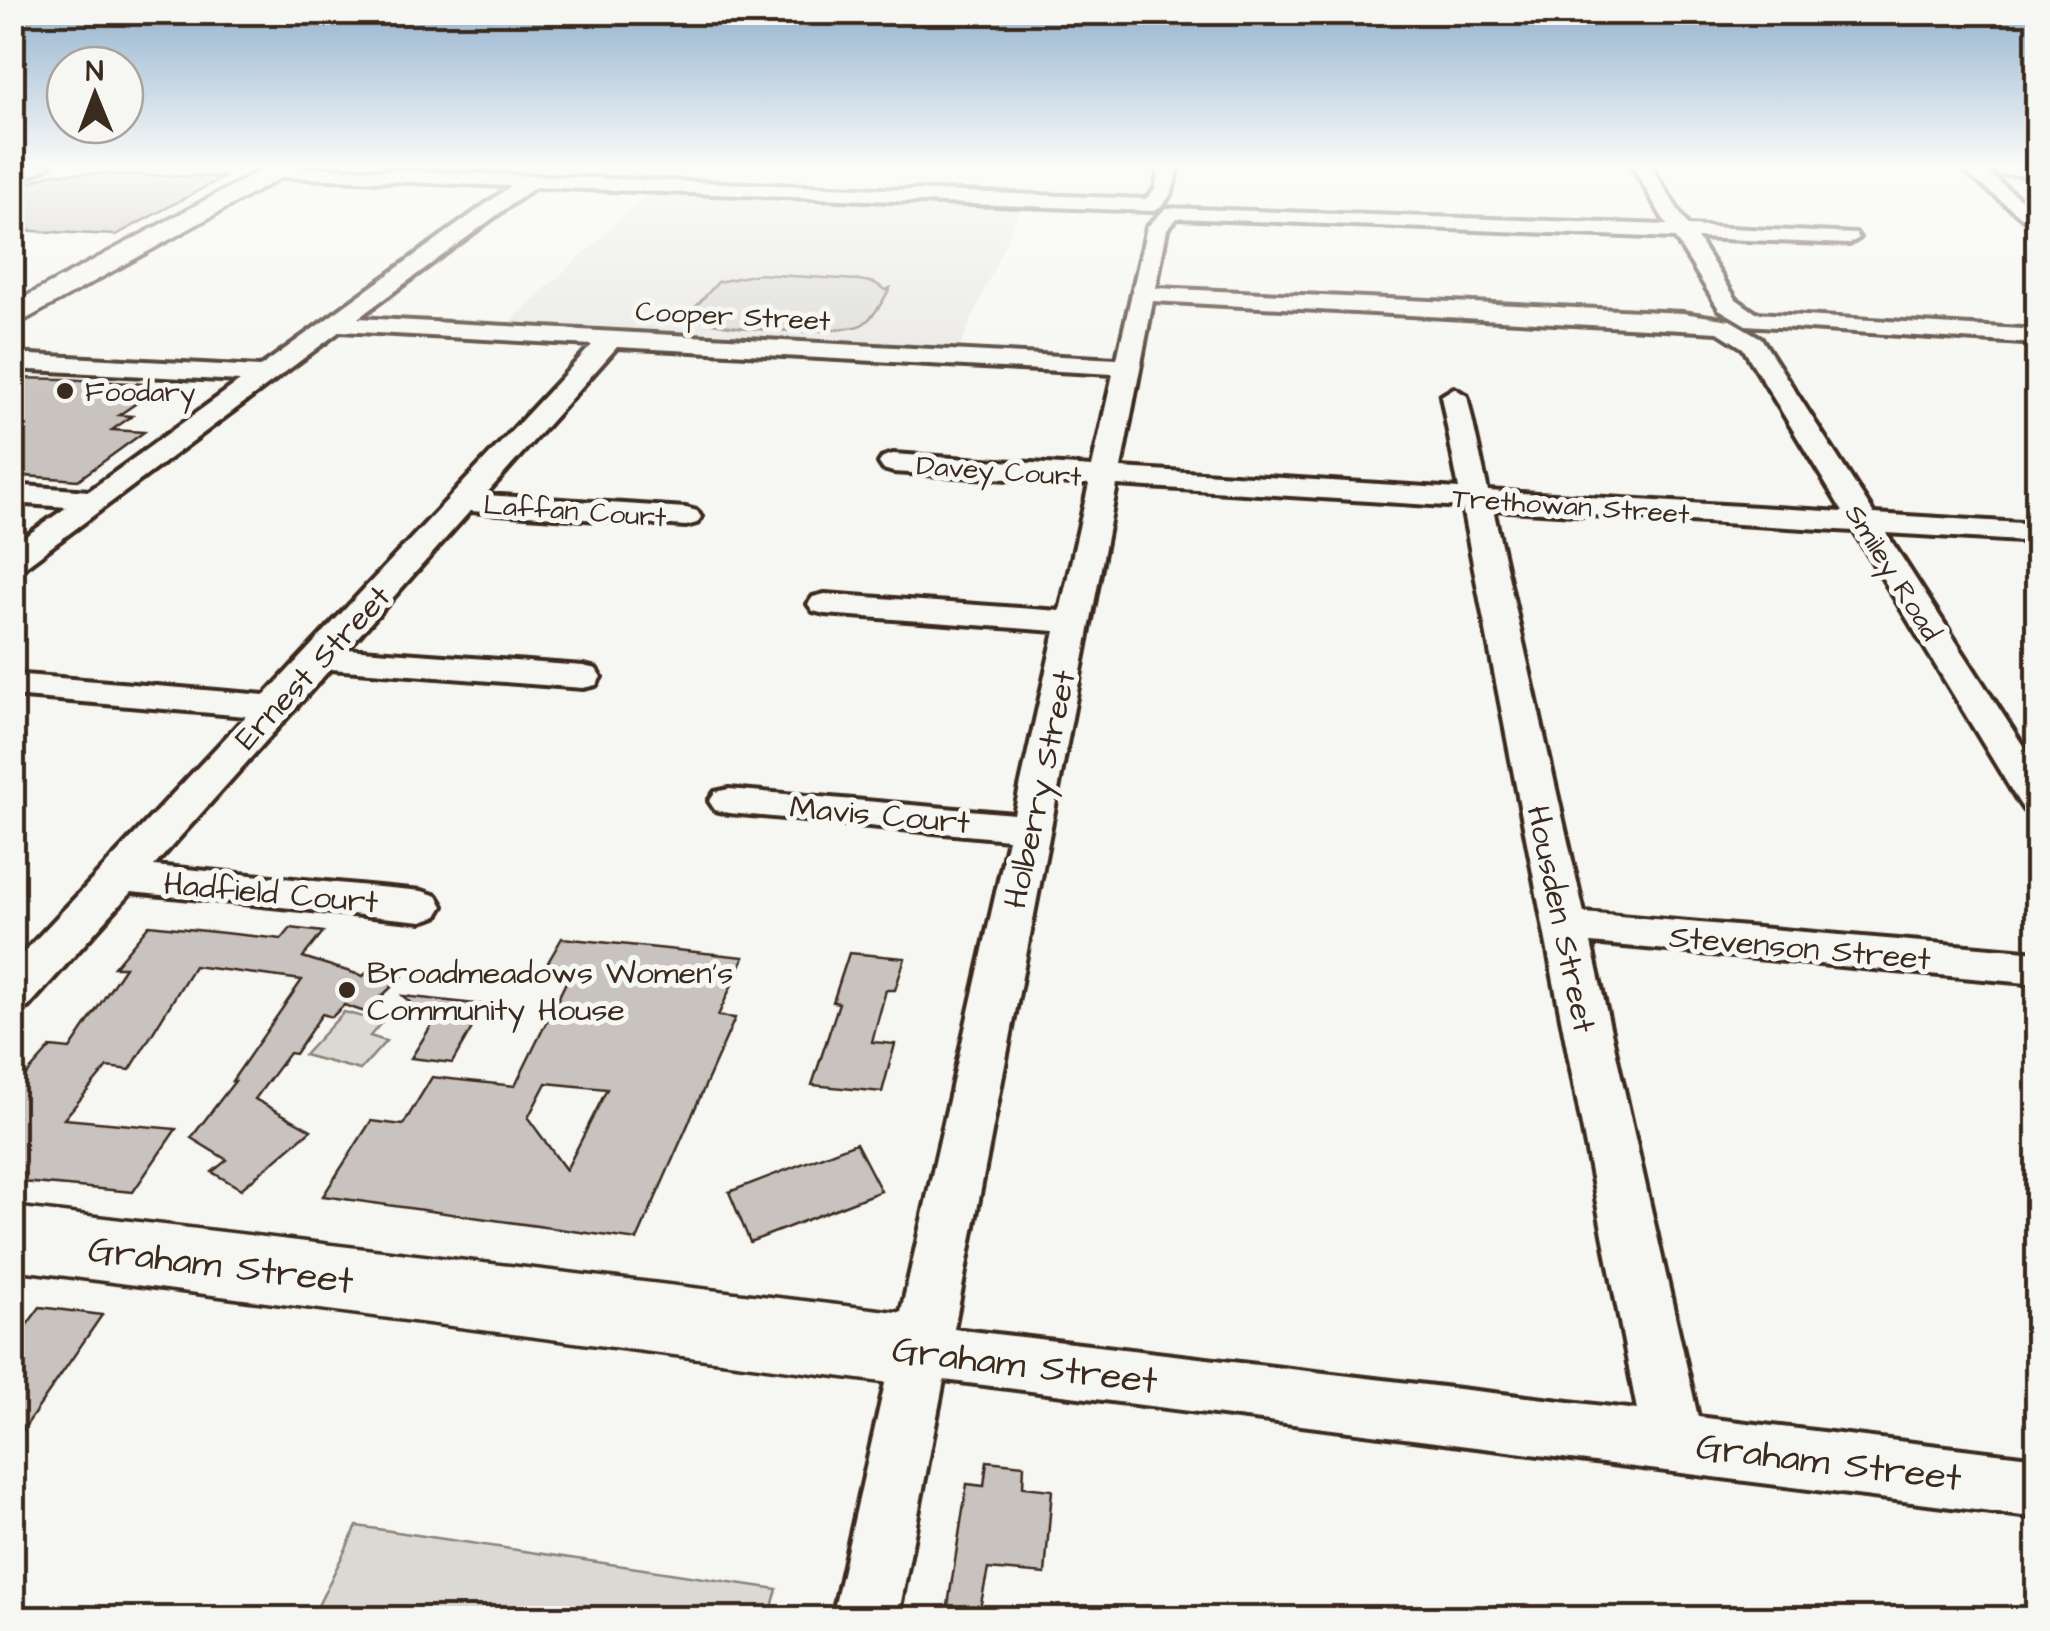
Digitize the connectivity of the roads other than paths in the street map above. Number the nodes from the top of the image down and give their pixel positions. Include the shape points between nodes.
1 (151, 242) edge
2 (448, 242) edge
3 (1153, 242) edge
4 (1690, 242) edge
5 (1143, 294) junction
6 (12, 318) edge
7 (1738, 323) junction
8 (336, 324) junction
9 (2038, 338) edge
10 (611, 339) junction
11 (13, 360) edge
12 (1128, 367) junction
13 (265, 375) junction
14 (1454, 396) dead end
15 (893, 463) dead end
16 (1105, 476) junction
17 (12, 494) edge
18 (1475, 499) junction
19 (95, 500) junction
20 (463, 502) junction
21 (686, 517) dead end
22 (1864, 523) junction
23 (2038, 533) edge
24 (12, 561) edge
25 (825, 604) dead end
26 (1074, 622) junction
27 (322, 658) junction
28 (582, 678) dead end
29 (12, 685) edge
30 (274, 706) junction
31 (2038, 800) edge
32 (729, 801) dead end
33 (1030, 828) junction
34 (120, 877) junction
35 (422, 906) dead end
36 (1563, 926) junction
37 (2038, 968) edge
38 (12, 994) edge
39 (12, 1238) edge
40 (920, 1351) junction
41 (1672, 1441) junction
42 (2038, 1488) edge
43 (865, 1618) edge

1 - 6 street
2 - 8 street
3 - 5 street, Holberry Street
4 - 7 street, Smiley Road
5 - 7 street
5 - 12 street, Holberry Street
7 - 9 street
7 - 22 street, Smiley Road
8 - 10 street, Cooper Street
8 - 13 street
10 - 12 street, Cooper Street
10 - 20 street, Ernest Street
11 - 13 street
12 - 16 street, Holberry Street
13 - 19 street
14 - 18 street, Housden Street
15 - 16 street, Davey Court
16 - 18 street, Trethowan Street
16 - 26 street, Holberry Street
17 - 19 street
18 - 22 street, Trethowan Street
18 - 36 street, Housden Street
19 - 24 street
20 - 21 street, Laffan Court
20 - 27 street, Ernest Street
22 - 23 street, Trethowan Street
22 - 31 street, Smiley Road
25 - 26 street
26 - 33 street, Holberry Street
27 - 28 street
27 - 30 street, Ernest Street
29 - 30 street
30 - 34 street, Ernest Street
32 - 33 street, Mavis Court
33 - 40 street, Holberry Street
34 - 35 street, Hadfield Court
34 - 38 street, Ernest Street
36 - 37 street, Stevenson Street
36 - 41 street, Housden Street
39 - 40 street, Graham Street
40 - 41 street, Graham Street
40 - 43 street, Holberry Street
41 - 42 street, Graham Street

